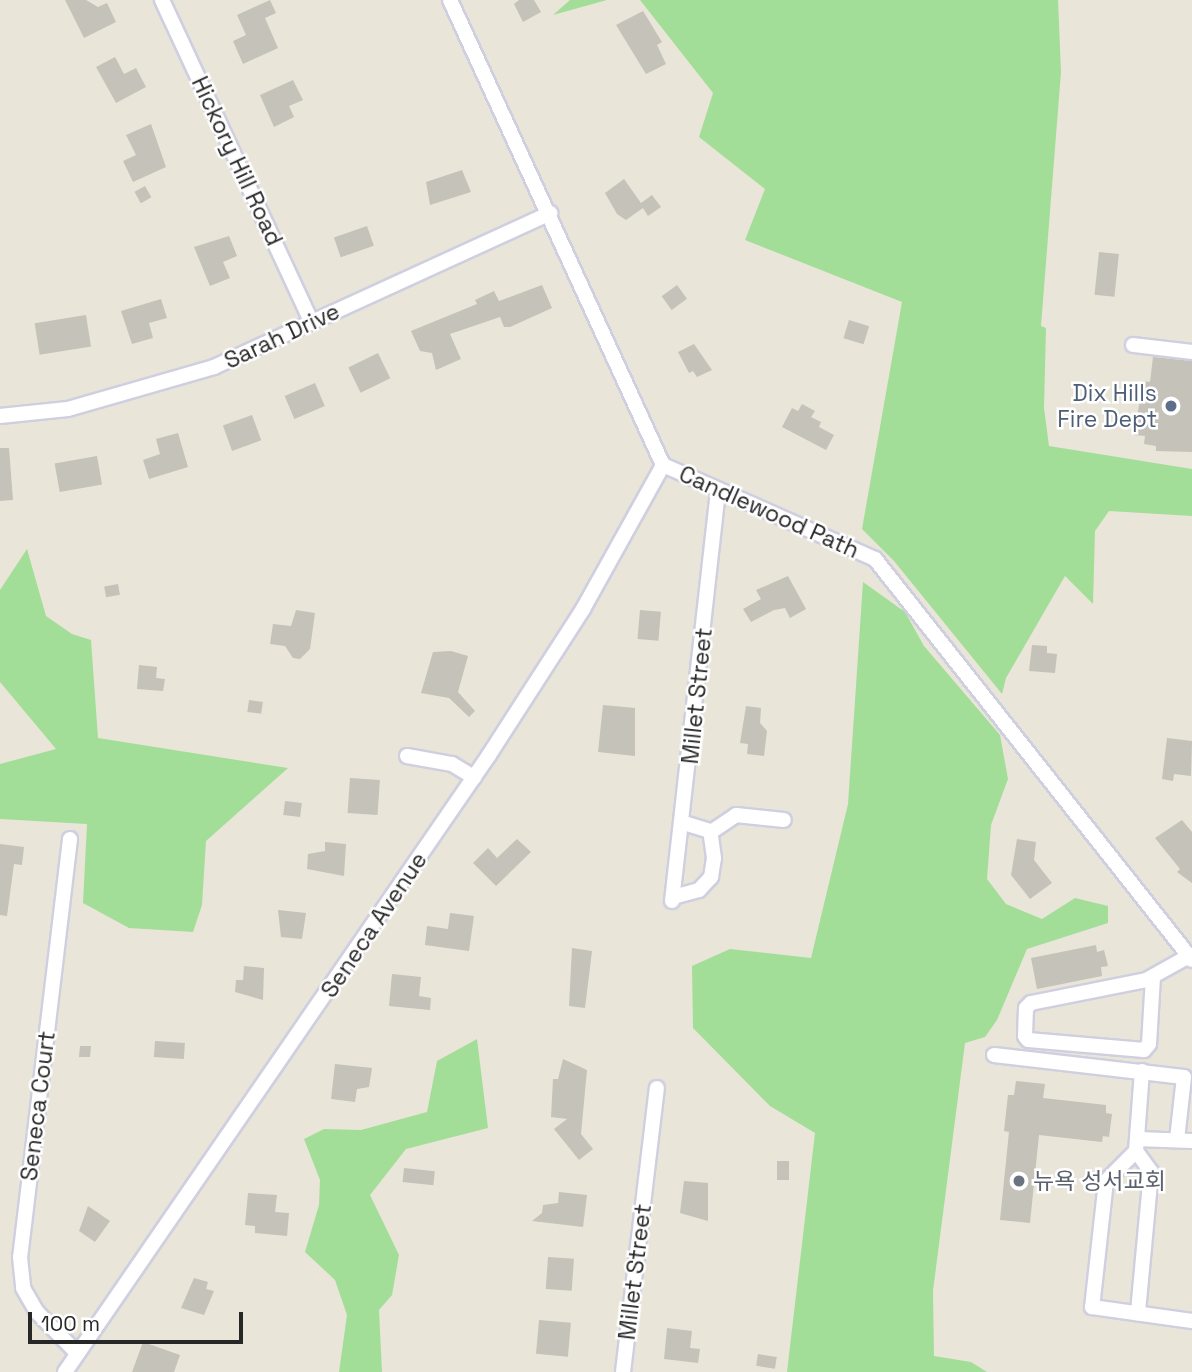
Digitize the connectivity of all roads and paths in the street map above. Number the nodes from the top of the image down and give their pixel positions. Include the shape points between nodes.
1 (162, 0) edge
2 (450, 0) edge
3 (550, 213) junction
4 (312, 323) junction
5 (1133, 345) dead end
6 (1192, 352) edge
7 (0, 416) edge
8 (663, 465) junction
9 (719, 490) junction
10 (407, 756) dead end
11 (474, 777) junction
12 (784, 820) dead end
13 (683, 822) junction
14 (711, 832) junction
15 (70, 839) dead end
16 (1190, 958) edge
17 (1153, 977) junction
18 (994, 1055) dead end
19 (1142, 1072) junction
20 (657, 1088) dead end
21 (1177, 1139) junction
22 (1192, 1141) edge
23 (1137, 1145) junction
24 (1138, 1313) junction
25 (1192, 1321) edge
26 (77, 1353) junction
27 (65, 1372) edge
28 (623, 1372) edge

1 - 4 street, Hickory Hill Road
2 - 3 street, Candlewood Path
3 - 4 street, Sarah Drive
3 - 8 street, Candlewood Path
4 - 7 street, Sarah Drive via 214,368 135,393 68,409
5 - 6 street
8 - 9 street, Candlewood Path
8 - 11 street, Seneca Avenue via 583,610
9 - 13 street, Millet Street
9 - 16 street, Candlewood Path via 875,559
10 - 11 street via 452,764
11 - 26 street, Seneca Avenue
12 - 14 street via 736,815
13 - 14 street
13 - 14 street, Millet Street via 672,899 699,890 711,877 715,849
15 - 26 street, Seneca Court via 20,1257 23,1288 37,1312
16 - 17 street
17 - 17 street via 1031,1003 1026,1008 1025,1036 1144,1049 1149,1044
18 - 19 street
19 - 21 street via 1184,1076
19 - 23 street
20 - 28 street, Millet Street
21 - 22 street
21 - 23 street
23 - 24 street via 1152,1172
23 - 24 street via 1106,1181 1092,1307
24 - 25 street
26 - 27 street, Seneca Avenue

